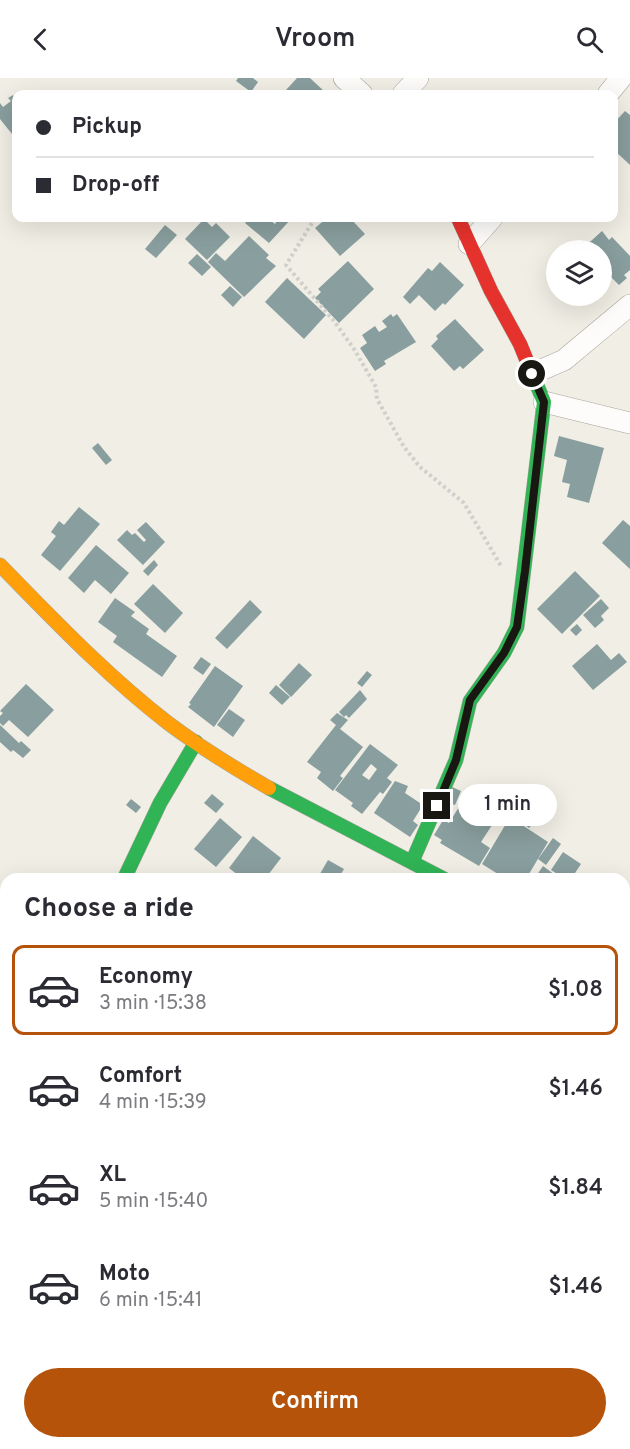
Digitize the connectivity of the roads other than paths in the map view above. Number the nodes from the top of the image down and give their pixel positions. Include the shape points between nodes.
1 (344, 78) edge
2 (418, 78) edge
3 (621, 78) edge
4 (358, 90) edge
5 (407, 90) edge
6 (611, 90) edge
7 (460, 222) edge
8 (488, 222) edge
9 (469, 244) junction
10 (630, 305) edge
11 (532, 374) junction
12 (544, 402) junction
13 (630, 423) edge
14 (0, 565) edge
15 (196, 742) junction
16 (412, 862) junction
17 (127, 873) edge
18 (433, 873) edge

1 - 4 street
2 - 5 street
3 - 6 street
7 - 9 street
8 - 9 street
9 - 11 street
10 - 11 street via 564,360
11 - 12 street
12 - 13 street
12 - 16 street via 517,627 504,653 470,700 456,760
14 - 15 street via 101,666
15 - 16 street via 277,792
15 - 17 street via 160,803
16 - 18 street

